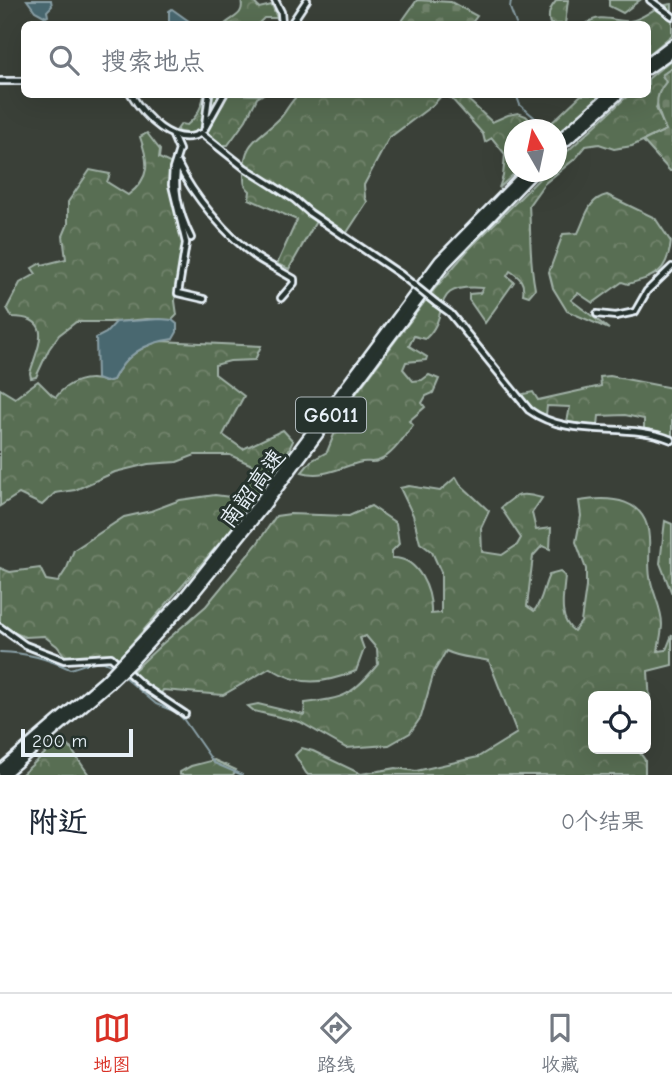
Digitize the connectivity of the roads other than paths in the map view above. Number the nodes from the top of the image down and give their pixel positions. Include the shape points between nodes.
1 (275, 0) edge
2 (307, 0) edge
3 (650, 0) edge
4 (672, 16) edge
5 (282, 21) edge
6 (294, 21) edge
7 (672, 44) edge
8 (672, 52) edge
9 (651, 60) edge
10 (651, 67) edge
11 (0, 81) edge
12 (21, 81) edge
13 (134, 98) edge
14 (208, 98) edge
15 (222, 98) edge
16 (606, 98) edge
17 (614, 98) edge
18 (203, 131) junction
19 (567, 132) edge
20 (173, 135) junction
21 (567, 140) edge
22 (179, 150) junction
23 (178, 164) junction
24 (516, 182) edge
25 (524, 182) edge
26 (191, 238) dead end
27 (672, 267) edge
28 (204, 299) dead end
29 (281, 299) dead end
30 (597, 314) dead end
31 (672, 440) edge
32 (0, 627) edge
33 (130, 659) junction
34 (107, 682) junction
35 (185, 714) dead end
36 (0, 770) edge
37 (3, 775) edge

1 - 5 street
2 - 6 street
3 - 4 street
7 - 9 highway
8 - 10 highway
11 - 12 street
13 - 20 street via 148,117
14 - 18 street
15 - 18 street
16 - 19 highway
17 - 21 highway
18 - 20 street via 186,138
18 - 31 street, bridge via 245,167 450,313 536,415 580,427 637,430
20 - 22 street
22 - 23 street
22 - 28 street via 172,184 186,243 178,293
23 - 26 street via 175,181 181,216
23 - 29 street via 235,239 294,279
24 - 33 highway, 南韶高速 / G6011 via 440,260 258,504
25 - 33 highway, 南韶高速 / G6011 via 445,264 254,518 187,602
27 - 30 street via 647,291 635,313
32 - 35 street via 25,645 65,660 111,657
33 - 34 highway, 南韶高速 / G6011, bridge
34 - 36 highway, 南韶高速 / G6011
34 - 37 highway, 南韶高速 / G6011

